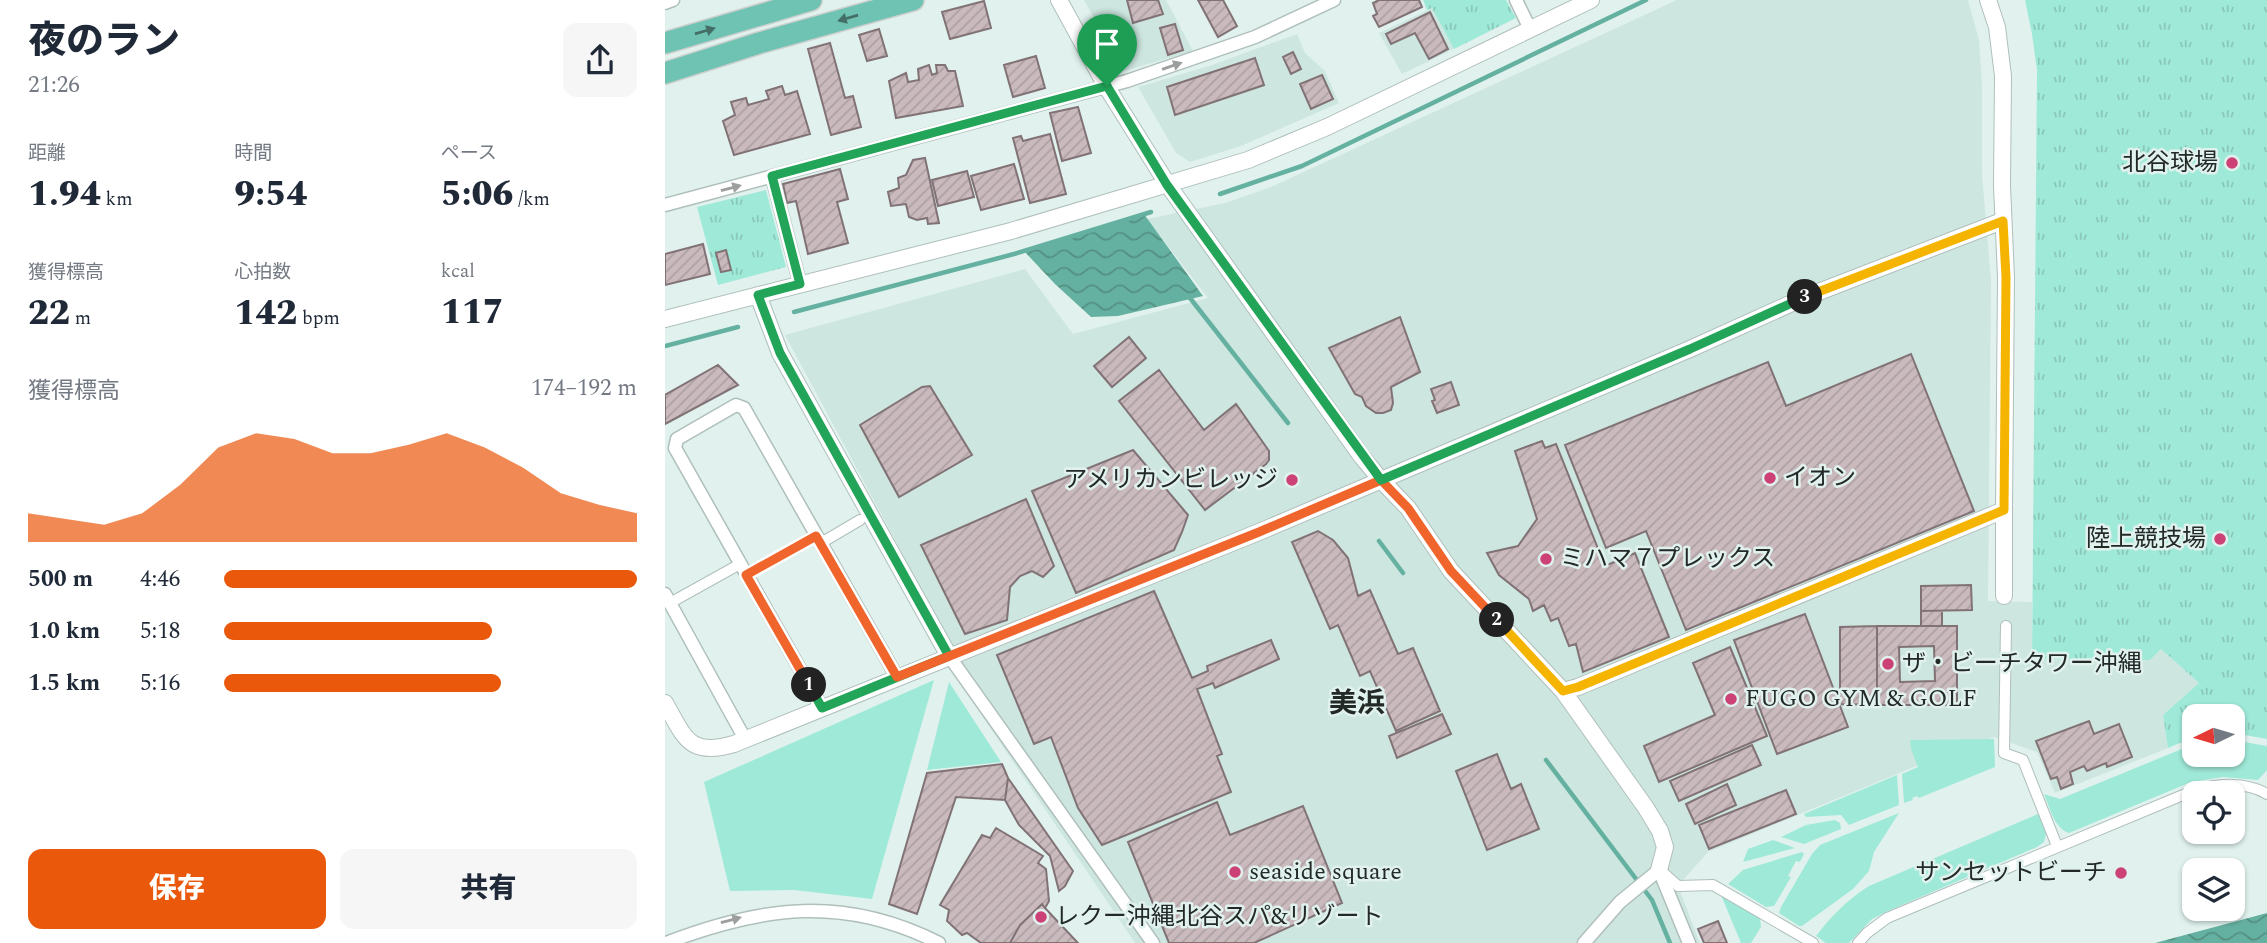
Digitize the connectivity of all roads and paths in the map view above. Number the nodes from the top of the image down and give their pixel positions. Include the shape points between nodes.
1 (673, 0) edge
2 (811, 0) edge
3 (913, 0) edge
4 (1059, 0) edge
5 (1334, 0) edge
6 (1516, 0) edge
7 (1591, 0) edge
8 (1987, 0) edge
9 (665, 3) edge
10 (1530, 29) junction
11 (665, 43) edge
12 (665, 73) edge
13 (1107, 86) junction
14 (772, 176) junction
15 (1167, 185) junction
16 (665, 205) edge
17 (2003, 221) junction
18 (800, 284) junction
19 (758, 295) junction
20 (665, 319) edge
21 (1381, 480) junction
22 (2004, 510) junction
23 (860, 520) dead end
24 (818, 539) junction
25 (743, 569) junction
26 (2004, 596) dead end
27 (667, 598) edge
28 (2006, 626) dead end
29 (949, 656) junction
30 (897, 677) junction
31 (1563, 691) junction
32 (822, 708) junction
33 (667, 710) edge
34 (745, 739) junction
35 (2266, 791) edge
36 (2057, 845) junction
37 (1659, 870) junction
38 (666, 943) edge
39 (939, 943) edge
40 (1153, 943) edge
41 (1584, 943) edge
42 (1689, 943) edge
43 (1813, 943) edge
44 (1857, 943) edge

1 - 9 street
11 -> 2 highway
3 -> 12 highway
4 - 13 street
13 -> 5 street via 1255,37
6 - 10 street
7 - 10 street
8 - 17 street via 2001,51
10 - 15 street via 1284,146
13 - 14 street
13 - 15 street
16 -> 14 street
14 - 18 street
15 - 18 street via 1011,231
15 - 21 street
17 - 21 street via 1803,298
17 - 22 street
18 - 19 street
19 - 20 street
19 - 29 street via 780,353
21 - 29 street
21 - 31 street via 1408,508 1451,571
22 - 26 street
22 - 31 street
23 - 24 street
24 - 25 street
24 - 25 street via 744,408 736,405 677,439 675,449
24 - 30 street
25 - 27 street
25 - 32 street
27 - 34 street
28 - 36 street via 2004,753 2023,760
29 - 30 street
29 - 40 street
30 - 32 street
31 - 37 street via 1660,831 1665,847
32 - 34 street
33 - 34 street via 687,740 701,748 715,750
35 - 36 street via 2224,784 2202,788
36 - 44 street via 1887,918
37 - 41 street via 1620,902
37 - 42 street
37 - 43 street via 1678,886 1713,885
38 -> 39 street via 736,919 800,911 865,917

